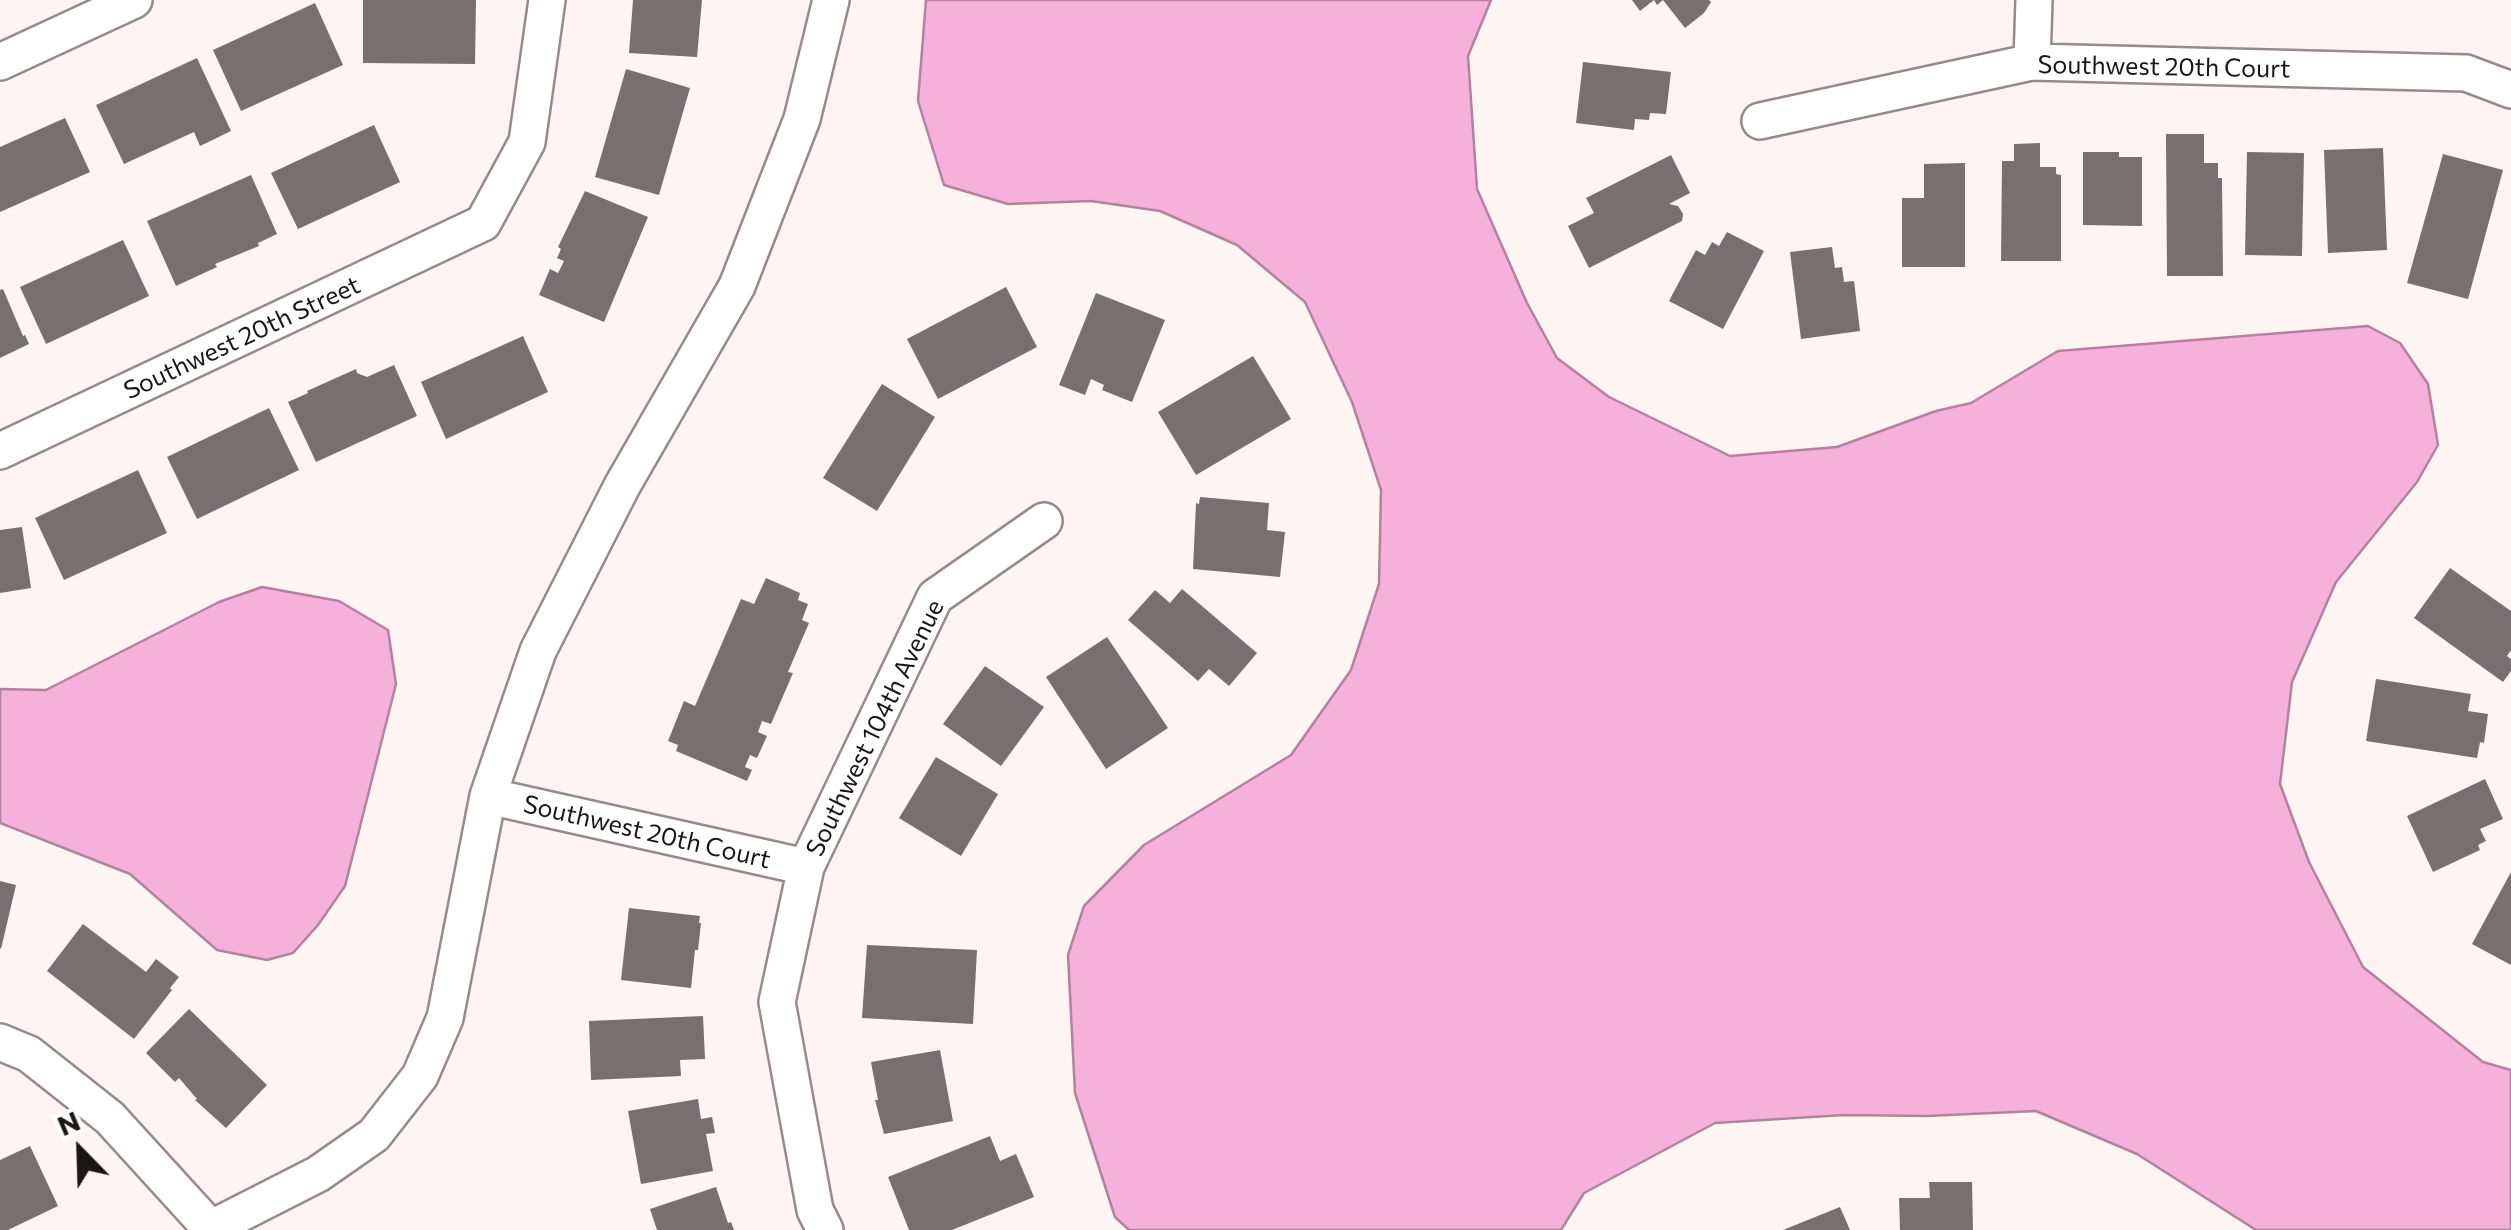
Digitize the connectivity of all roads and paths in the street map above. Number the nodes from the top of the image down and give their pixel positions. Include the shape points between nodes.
1 (134, 0) edge
2 (547, 0) edge
3 (831, 0) edge
4 (2034, 0) edge
5 (0, 62) edge
6 (2032, 62) junction
7 (2511, 90) edge
8 (1760, 121) dead end
9 (0, 452) edge
10 (1044, 521) dead end
11 (488, 796) junction
12 (806, 867) junction
13 (0, 1042) edge
14 (210, 1230) edge
15 (825, 1230) edge

1 - 5 street
2 - 9 street, Southwest 20th Street via 527,142 484,223
3 - 11 street via 802,119 737,286 622,486 538,652
4 - 6 street
6 - 7 street, Southwest 20th Court via 2466,74
6 - 8 street, Southwest 20th Court
10 - 12 street, Southwest 104th Avenue via 935,597
11 - 12 street, Southwest 20th Court
11 - 14 street via 445,1018 420,1076 374,1135 318,1174
12 - 15 street, Southwest 104th Avenue via 778,1002 815,1210
13 - 14 street via 29,1054 110,1118

